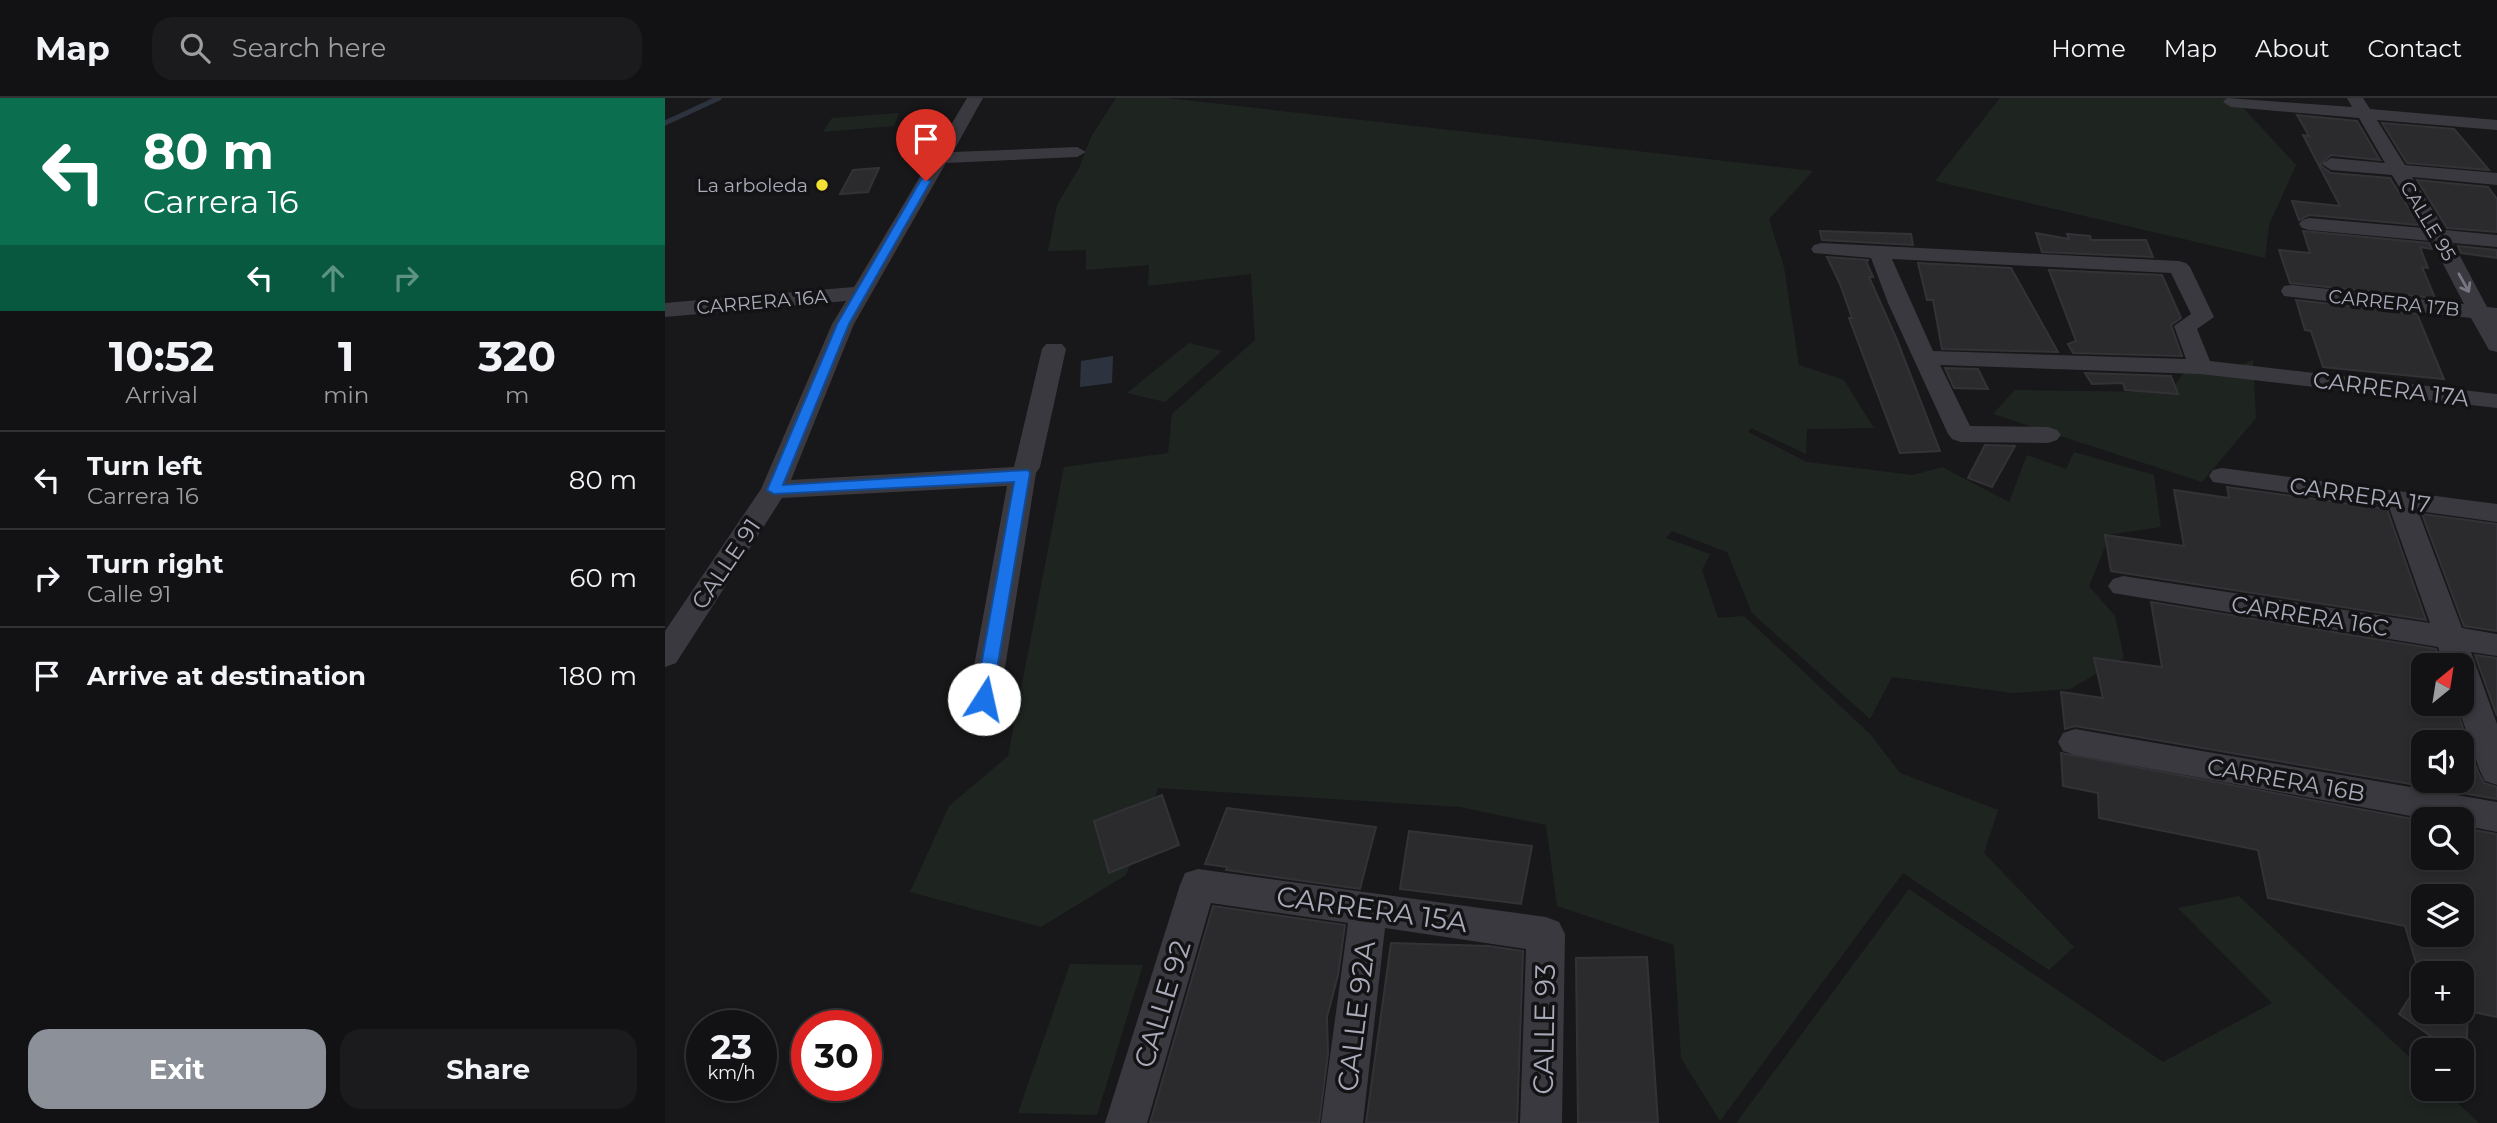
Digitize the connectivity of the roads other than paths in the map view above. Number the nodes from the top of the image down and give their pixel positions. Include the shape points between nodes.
1 (975, 98) edge
2 (2231, 102) dead end
3 (2359, 105) edge
4 (2497, 125) edge
5 (1077, 152) dead end
6 (940, 158) junction
7 (2331, 164) dead end
8 (2398, 170) junction
9 (2497, 179) edge
10 (2309, 224) dead end
11 (2438, 235) junction
12 (2497, 241) edge
13 (1821, 249) dead end
14 (1879, 252) junction
15 (2292, 291) dead end
16 (860, 293) junction
17 (665, 310) edge
18 (2489, 313) edge
19 (2497, 345) edge
20 (1054, 349) dead end
21 (1927, 358) junction
22 (2200, 368) junction
23 (2497, 401) edge
24 (2048, 435) dead end
25 (1023, 473) junction
26 (2222, 476) dead end
27 (774, 490) junction
28 (2400, 500) junction
29 (2497, 513) edge
30 (2123, 586) dead end
31 (2497, 645) edge
32 (2456, 652) edge
33 (665, 654) edge
34 (984, 699) dead end
35 (2475, 708) edge
36 (2075, 742) dead end
37 (2497, 771) edge
38 (2497, 817) edge
39 (1198, 885) joint
40 (1369, 908) junction
41 (1546, 934) joint
42 (1126, 1123) edge
43 (1342, 1123) edge
44 (1541, 1123) edge

1 - 6 street, CALLE 91
2 - 3 street
3 - 4 street
3 - 8 street, CALLE 95
5 - 6 street
6 - 16 street, CALLE 91
7 - 8 street
8 - 9 street
8 - 11 street, CALLE 95
10 - 11 street
11 - 12 street
11 -> 18 street, CALLE 95
13 - 14 street
14 - 21 street
14 - 22 street via 2179,267 2203,317 2185,327
15 - 18 street, CARRERA 17B
16 - 17 street, CARRERA 16A
16 - 27 street, CALLE 91
18 - 19 street, CALLE 95
20 - 25 street
21 - 22 street, CARRERA 17A
21 - 24 street via 1961,434
22 - 23 street, CARRERA 17A
25 - 27 street
25 - 34 street
26 - 28 street, CARRERA 17
27 - 33 street, CALLE 91
28 - 29 street, CARRERA 17
28 - 32 street
30 - 32 street, CARRERA 16C
31 - 32 street, CARRERA 16C
35 - 37 street
36 - 38 street, CARRERA 16B
39 - 40 street, CARRERA 15A
39 - 42 street, CALLE 92
40 - 41 street, CARRERA 15A
40 - 43 street, CALLE 92A
41 - 44 street, CALLE 93

